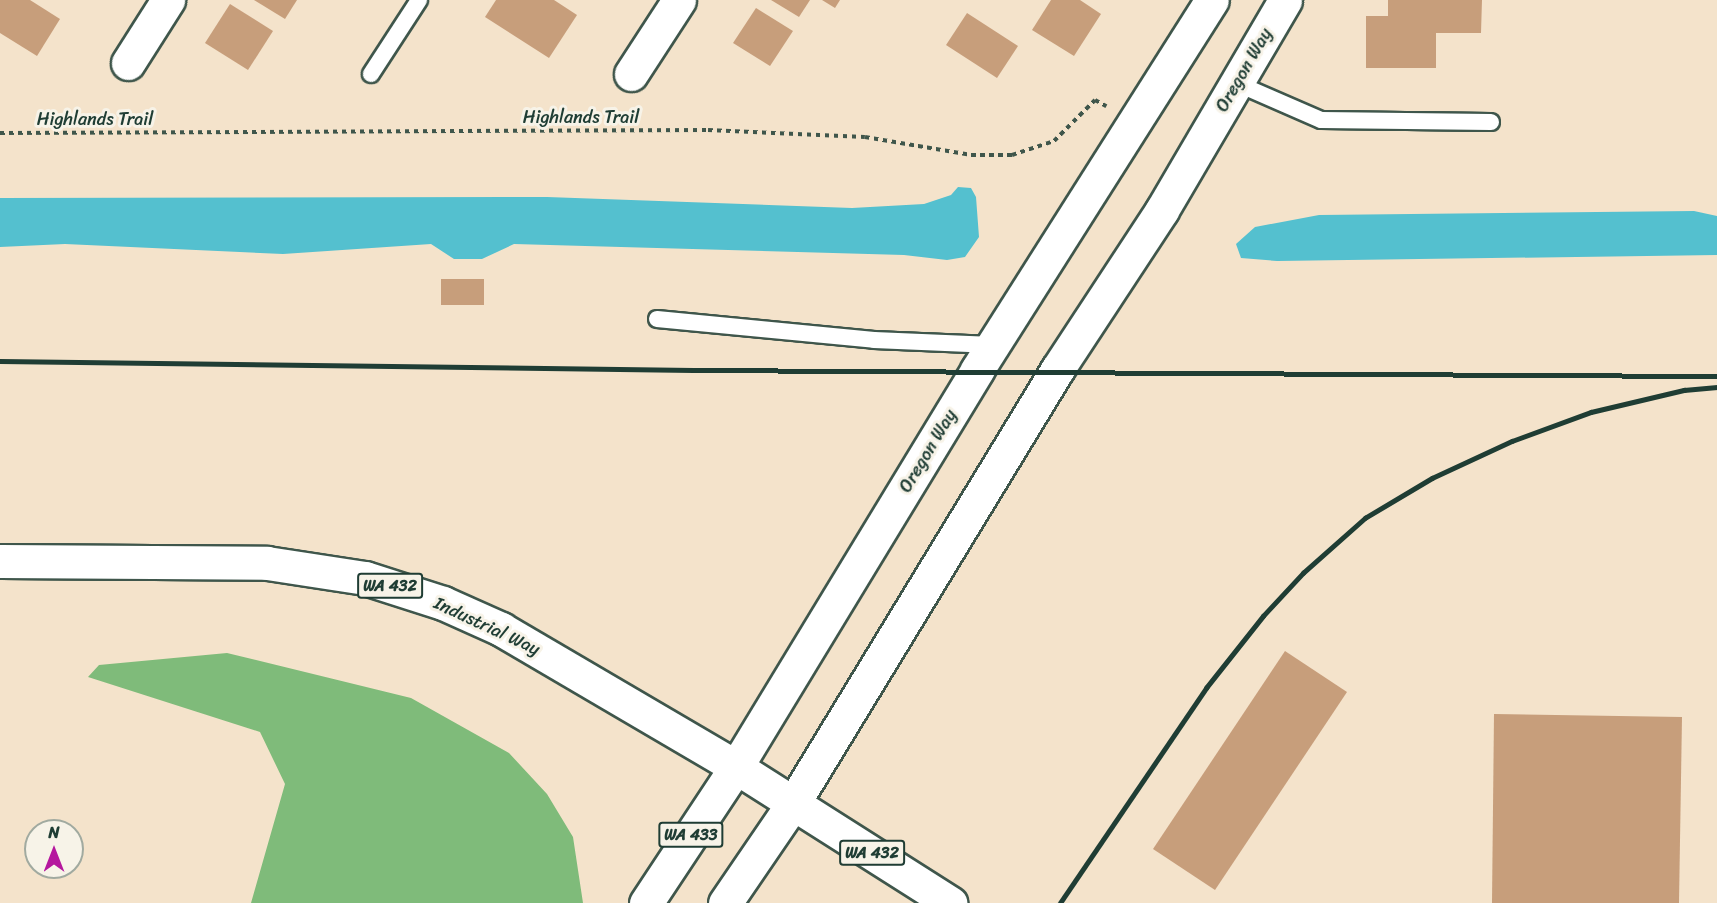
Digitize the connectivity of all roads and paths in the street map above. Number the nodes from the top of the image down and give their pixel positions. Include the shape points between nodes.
1 (168, 0) edge
2 (419, 0) edge
3 (679, 0) edge
4 (1212, 0) edge
5 (1285, 0) edge
6 (128, 63) dead end
7 (371, 74) dead end
8 (632, 74) dead end
9 (1236, 83) junction
10 (1137, 119) junction
11 (1491, 122) dead end
12 (0, 133) edge
13 (657, 319) dead end
14 (993, 345) junction
15 (0, 561) edge
16 (736, 767) junction
17 (794, 802) junction
18 (646, 903) edge
19 (725, 903) edge
20 (950, 903) edge

1 - 6 main road
2 - 7 lane
3 - 8 main road
4 - 10 main road, Oregon Way
5 - 9 main road, Oregon Way
9 - 11 lane via 1321,120
9 - 17 main road, Oregon Way via 1162,210 1057,370
10 - 12 path, Highlands Trail via 1095,100 1054,141 1012,155 971,155 865,137 708,130
10 - 14 main road, Oregon Way
13 - 14 lane via 874,340
14 - 16 main road, Oregon Way
15 - 16 main road, Industrial Way / WA 432 via 267,563 365,578 443,603 501,629
16 - 17 main road, Industrial Way / WA 432
16 - 18 main road, Oregon Way / WA 433
17 - 19 main road, Oregon Way
17 - 20 main road, WA 432

